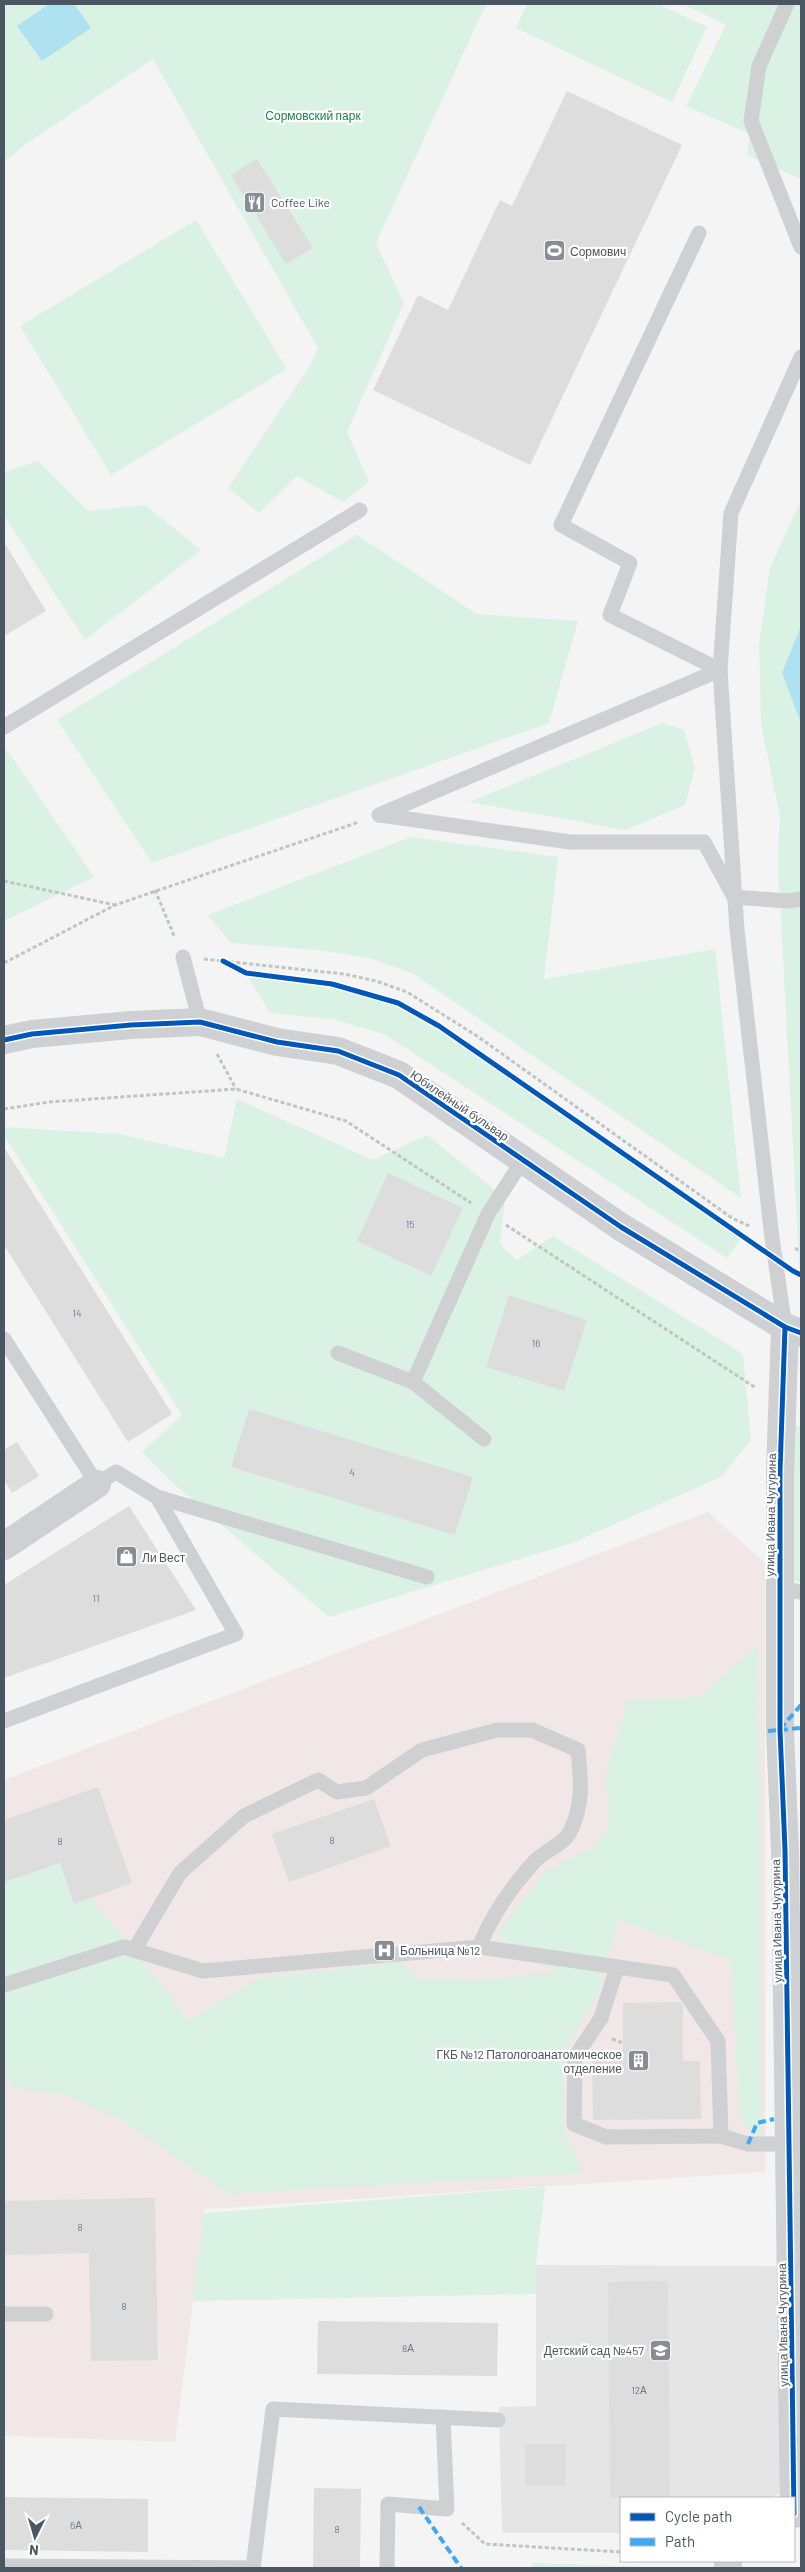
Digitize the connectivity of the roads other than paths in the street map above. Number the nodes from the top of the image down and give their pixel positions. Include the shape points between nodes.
1 (787, 4) edge
2 (699, 233) dead end
3 (801, 247) edge
4 (801, 357) edge
5 (360, 510) dead end
6 (720, 670) junction
7 (4, 727) edge
8 (734, 897) junction
9 (801, 899) edge
10 (183, 956) road end
11 (200, 1022) junction
12 (4, 1040) edge
13 (523, 1160) junction
14 (793, 1330) edge
15 (4, 1339) edge
16 (338, 1353) dead end
17 (413, 1382) junction
18 (484, 1439) dead end
19 (97, 1484) junction
20 (157, 1497) junction
21 (4, 1546) edge
22 (427, 1577) dead end
23 (790, 1590) edge
24 (4, 1720) edge
25 (793, 1851) edge
26 (479, 1947) junction
27 (134, 1950) junction
28 (617, 1967) junction
29 (4, 1986) edge
30 (721, 2136) junction
31 (789, 2144) junction
32 (796, 2298) edge
33 (4, 2314) edge
34 (46, 2314) dead end
35 (443, 2418) junction
36 (498, 2420) dead end
37 (797, 2428) edge
38 (796, 2513) edge
39 (4, 2566) edge
40 (184, 2568) edge
41 (253, 2568) edge
42 (387, 2568) edge

1 - 3 lane via 759,66 751,121
2 - 6 lane via 561,525 630,563 610,615
4 - 6 lane via 731,514
5 - 7 lane
6 - 8 lane
6 - 8 lane via 379,815 570,842 704,842
8 - 9 lane
8 - 14 lane via 772,1238
10 - 11 lane
11 - 12 street, Юбилейный бульвар via 91,1028
11 - 13 street, Юбилейный бульвар via 277,1042 338,1050 399,1075
13 - 14 street, Юбилейный бульвар via 621,1227
13 - 17 lane via 488,1214
14 - 23 street, улица Ивана Чугурина via 782,1404
15 - 19 lane
16 - 17 lane
17 - 18 lane
19 - 20 lane via 116,1472
19 - 21 street
20 - 22 lane
20 - 24 lane via 236,1634
23 - 25 street, улица Ивана Чугурина via 780,1730
25 - 31 street, улица Ивана Чугурина
26 - 27 lane via 203,1971
26 - 27 lane via 489,1922 509,1892 536,1860 569,1834 582,1796 578,1750 532,1730 496,1730 422,1750 366,1788 337,1792 318,1780 244,1816 180,1873
26 - 28 lane
27 - 29 lane via 124,1947
28 - 30 lane via 673,1975 718,2041
28 - 30 lane via 601,2018 575,2057 574,2124 606,2137
30 - 31 lane via 748,2144
31 - 32 street, улица Ивана Чугурина
32 - 37 street, улица Ивана Чугурина
33 - 34 lane
35 - 36 lane
35 - 41 lane via 273,2409
35 - 42 lane via 447,2509 388,2504
37 - 38 street, улица Ивана Чугурина
39 - 40 lane
40 - 41 lane

